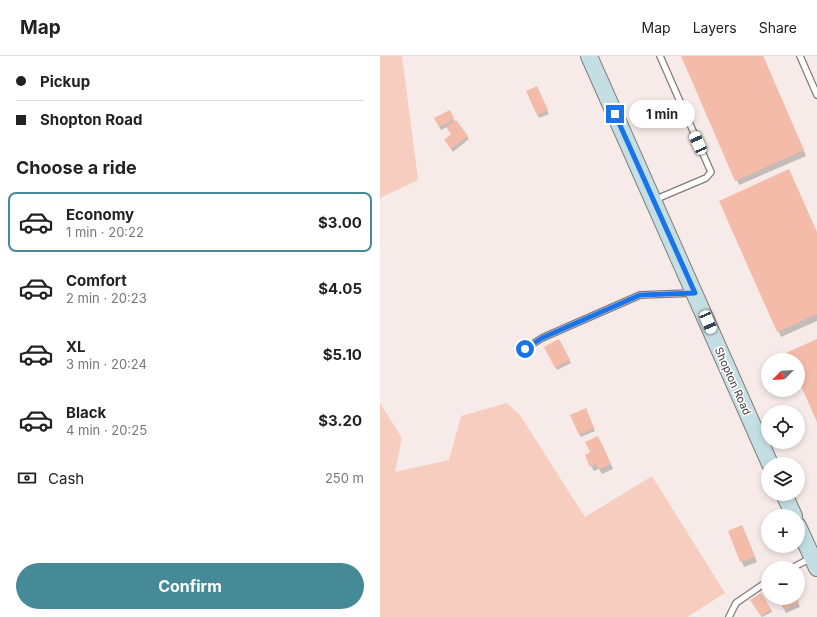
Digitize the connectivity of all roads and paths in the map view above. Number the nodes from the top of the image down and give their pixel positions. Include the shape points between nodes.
1 (589, 56) edge
2 (660, 56) edge
3 (800, 56) edge
4 (817, 94) edge
5 (654, 200) junction
6 (695, 293) junction
7 (525, 349) dead end
8 (767, 457) edge
9 (805, 541) edge
10 (815, 563) edge
11 (805, 565) edge
12 (761, 586) edge
13 (729, 617) edge

1 - 5 street, Shopton Road
2 - 5 lane via 711,172 706,178
3 - 4 lane
5 - 6 street, Shopton Road
6 - 7 lane via 640,295 542,338
6 - 8 street, Shopton Road
9 - 10 street
10 - 11 lane
12 - 13 lane via 736,603

